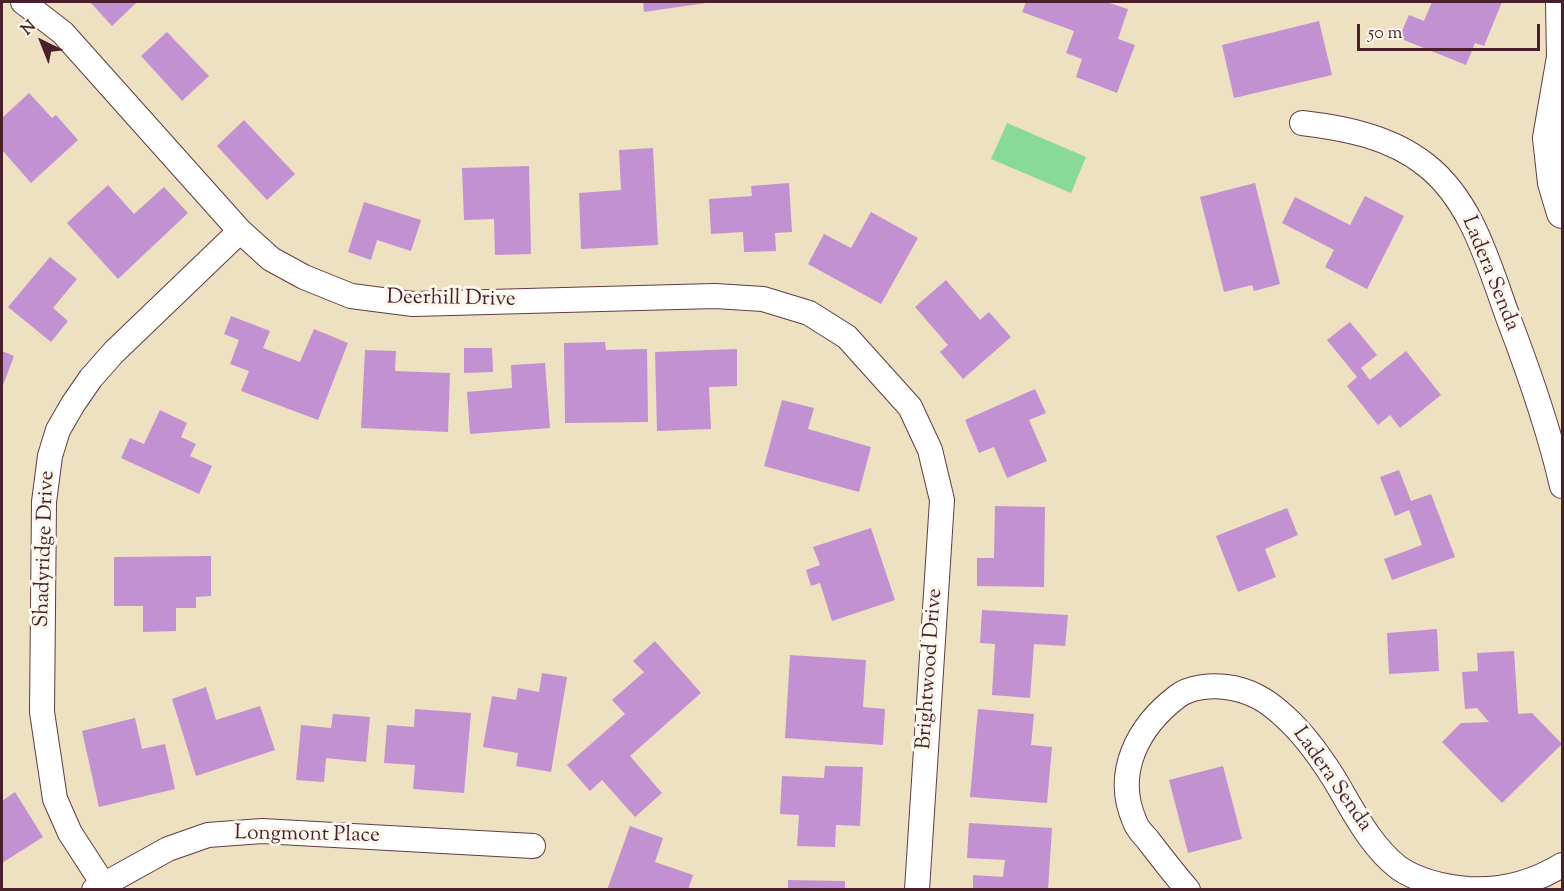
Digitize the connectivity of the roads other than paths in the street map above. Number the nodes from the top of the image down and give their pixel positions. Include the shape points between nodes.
1 (22, 2) edge
2 (1561, 2) edge
3 (1302, 123) dead end
4 (1563, 213) edge
5 (240, 231) junction
6 (930, 450) joint
7 (1563, 486) edge
8 (533, 846) dead end
9 (1563, 865) edge
10 (101, 888) edge
11 (917, 890) edge
12 (1188, 890) edge

1 - 5 street, Deerhill Drive via 63,33
2 - 4 street via 1562,57 1548,138 1553,183
3 - 7 street, Ladera Senda via 1336,127 1398,146 1426,165 1460,204 1483,251 1541,405
5 - 6 street, Deerhill Drive via 271,259 351,296 413,304 715,296 763,299 808,313 847,337 910,407
5 - 10 street, Shadyridge Drive via 91,378 58,430 50,456 44,502 42,712 55,799
6 - 11 street, Brightwood Drive via 942,500
8 - 10 street, Longmont Place via 262,831 208,836 168,849
9 - 12 street, Ladera Senda via 1518,885 1479,889 1450,888 1400,869 1369,835 1315,749 1296,727 1257,695 1221,686 1206,687 1184,692 1160,709 1131,756 1128,777 1135,823

